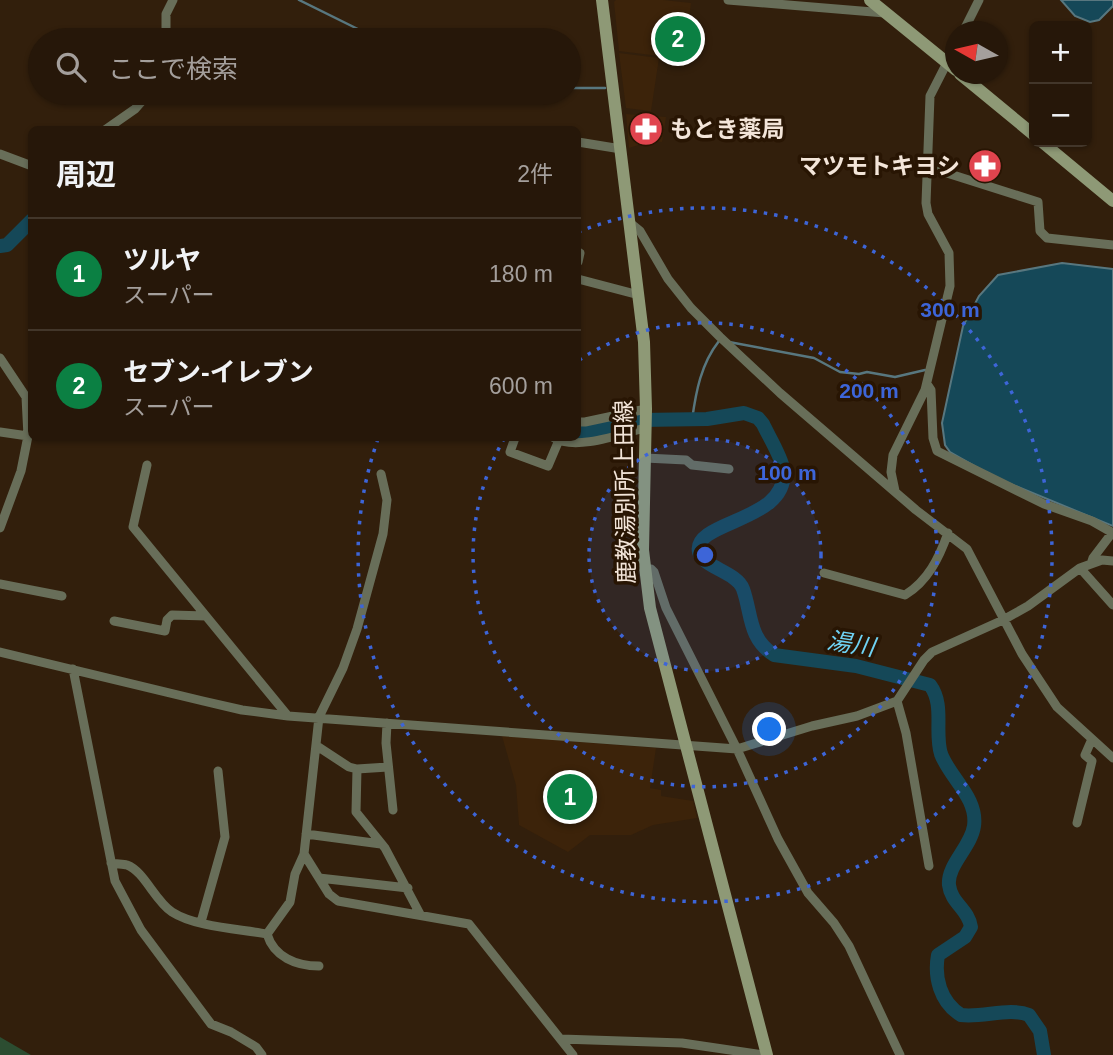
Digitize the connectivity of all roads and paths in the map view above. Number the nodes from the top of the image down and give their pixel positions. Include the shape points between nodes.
1 (173, 0) edge
2 (602, 0) edge
3 (728, 0) edge
4 (870, 0) edge
5 (978, 0) edge
6 (885, 13) junction
7 (968, 21) edge
8 (166, 28) edge
9 (945, 61) edge
10 (945, 73) edge
11 (972, 84) edge
12 (138, 105) edge
13 (110, 126) edge
14 (1029, 131) edge
15 (581, 142) edge
16 (1048, 147) edge
17 (621, 149) junction
18 (0, 153) edge
19 (28, 164) edge
20 (928, 167) junction
21 (1113, 201) edge
22 (629, 222) junction
23 (1113, 245) edge
24 (581, 280) edge
25 (639, 295) junction
26 (0, 358) edge
27 (927, 384) junction
28 (645, 419) junction
29 (581, 422) edge
30 (0, 432) edge
31 (27, 436) junction
32 (514, 441) edge
33 (555, 441) edge
34 (564, 441) edge
35 (645, 458) junction
36 (147, 465) dead end
37 (729, 469) dead end
38 (381, 474) dead end
39 (895, 491) junction
40 (0, 528) edge
41 (948, 533) junction
42 (1112, 533) edge
43 (1113, 561) edge
44 (1091, 564) junction
45 (1080, 568) junction
46 (644, 569) junction
47 (824, 573) dead end
48 (0, 584) edge
49 (62, 596) dead end
50 (1113, 605) edge
51 (206, 616) junction
52 (1003, 620) junction
53 (114, 621) dead end
54 (0, 652) edge
55 (73, 669) junction
56 (897, 701) junction
57 (288, 716) junction
58 (319, 718) junction
59 (387, 723) junction
60 (1092, 738) junction
61 (685, 745) junction
62 (317, 746) junction
63 (737, 749) junction
64 (1113, 758) edge
65 (388, 767) junction
66 (357, 769) junction
67 (218, 771) dead end
68 (393, 810) dead end
69 (1077, 822) dead end
70 (306, 834) junction
71 (381, 844) junction
72 (304, 854) junction
73 (111, 863) junction
74 (929, 866) dead end
75 (319, 878) junction
76 (408, 888) junction
77 (420, 914) junction
78 (201, 922) junction
79 (267, 934) junction
80 (319, 966) dead end
81 (561, 1039) junction
82 (262, 1055) edge
83 (573, 1055) edge
84 (765, 1055) edge
85 (900, 1055) edge

1 - 8 street
2 - 17 main road, 鹿教湯別所上田線
3 - 6 street
4 - 6 main road
5 - 7 street
6 - 9 main road
10 - 20 street via 930,96
11 - 14 main road
12 - 13 street
15 - 17 street
16 - 21 main road
17 - 22 main road, 鹿教湯別所上田線
18 - 19 street
20 - 23 street via 1038,202 1040,231 1047,238
20 - 27 street via 927,210 949,253 950,279
22 - 25 main road, 鹿教湯別所上田線
22 - 39 street via 640,231 691,308 780,393
24 - 25 street
25 - 28 main road, 鹿教湯別所上田線
26 - 31 street via 26,397
27 - 39 street via 893,455
27 - 42 street via 937,451
28 - 29 street
28 - 34 street via 592,441
28 - 35 main road, 鹿教湯別所上田線
30 - 31 street
31 - 40 street via 21,471
32 - 33 street via 510,452 548,466
35 - 37 street
35 - 46 main road, 鹿教湯別所上田線
36 - 51 street via 133,527
38 - 58 street via 387,500 383,534 357,629
39 - 41 street
41 - 47 street via 940,557 918,587 905,595
41 - 52 street via 973,558
42 - 44 street
43 - 44 street
44 - 45 street
45 - 50 street
45 - 52 street
46 - 61 main road, 鹿教湯別所上田線
46 - 63 street via 654,572 666,608
48 - 49 street
51 - 53 street via 172,615 165,631
51 - 57 street
52 - 56 street via 932,652
52 - 60 street via 1057,707
54 - 55 street
55 - 57 street via 216,704
55 - 73 street
56 - 63 street
56 - 74 street
57 - 58 street
58 - 59 street
58 - 62 street
59 - 61 street
59 - 65 street
60 - 64 street
60 - 69 street via 1084,755 1092,761
61 - 63 street
61 - 84 main road, 鹿教湯別所上田線
62 - 66 street
62 - 70 street
63 - 85 street via 797,876 841,932
65 - 66 street
65 - 68 street
66 - 71 street via 356,813
67 - 78 street via 225,837
70 - 71 street
70 - 72 street
71 - 76 street
72 - 75 street
72 - 79 street via 290,902
73 - 78 street via 129,865 163,906
73 - 82 street via 115,881 141,930 211,1024 256,1047
75 - 76 street
75 - 77 street via 338,901
76 - 77 street
77 - 81 street via 469,924
78 - 79 street
79 - 80 street via 271,947 292,962
81 - 83 street
81 - 84 street via 682,1043

